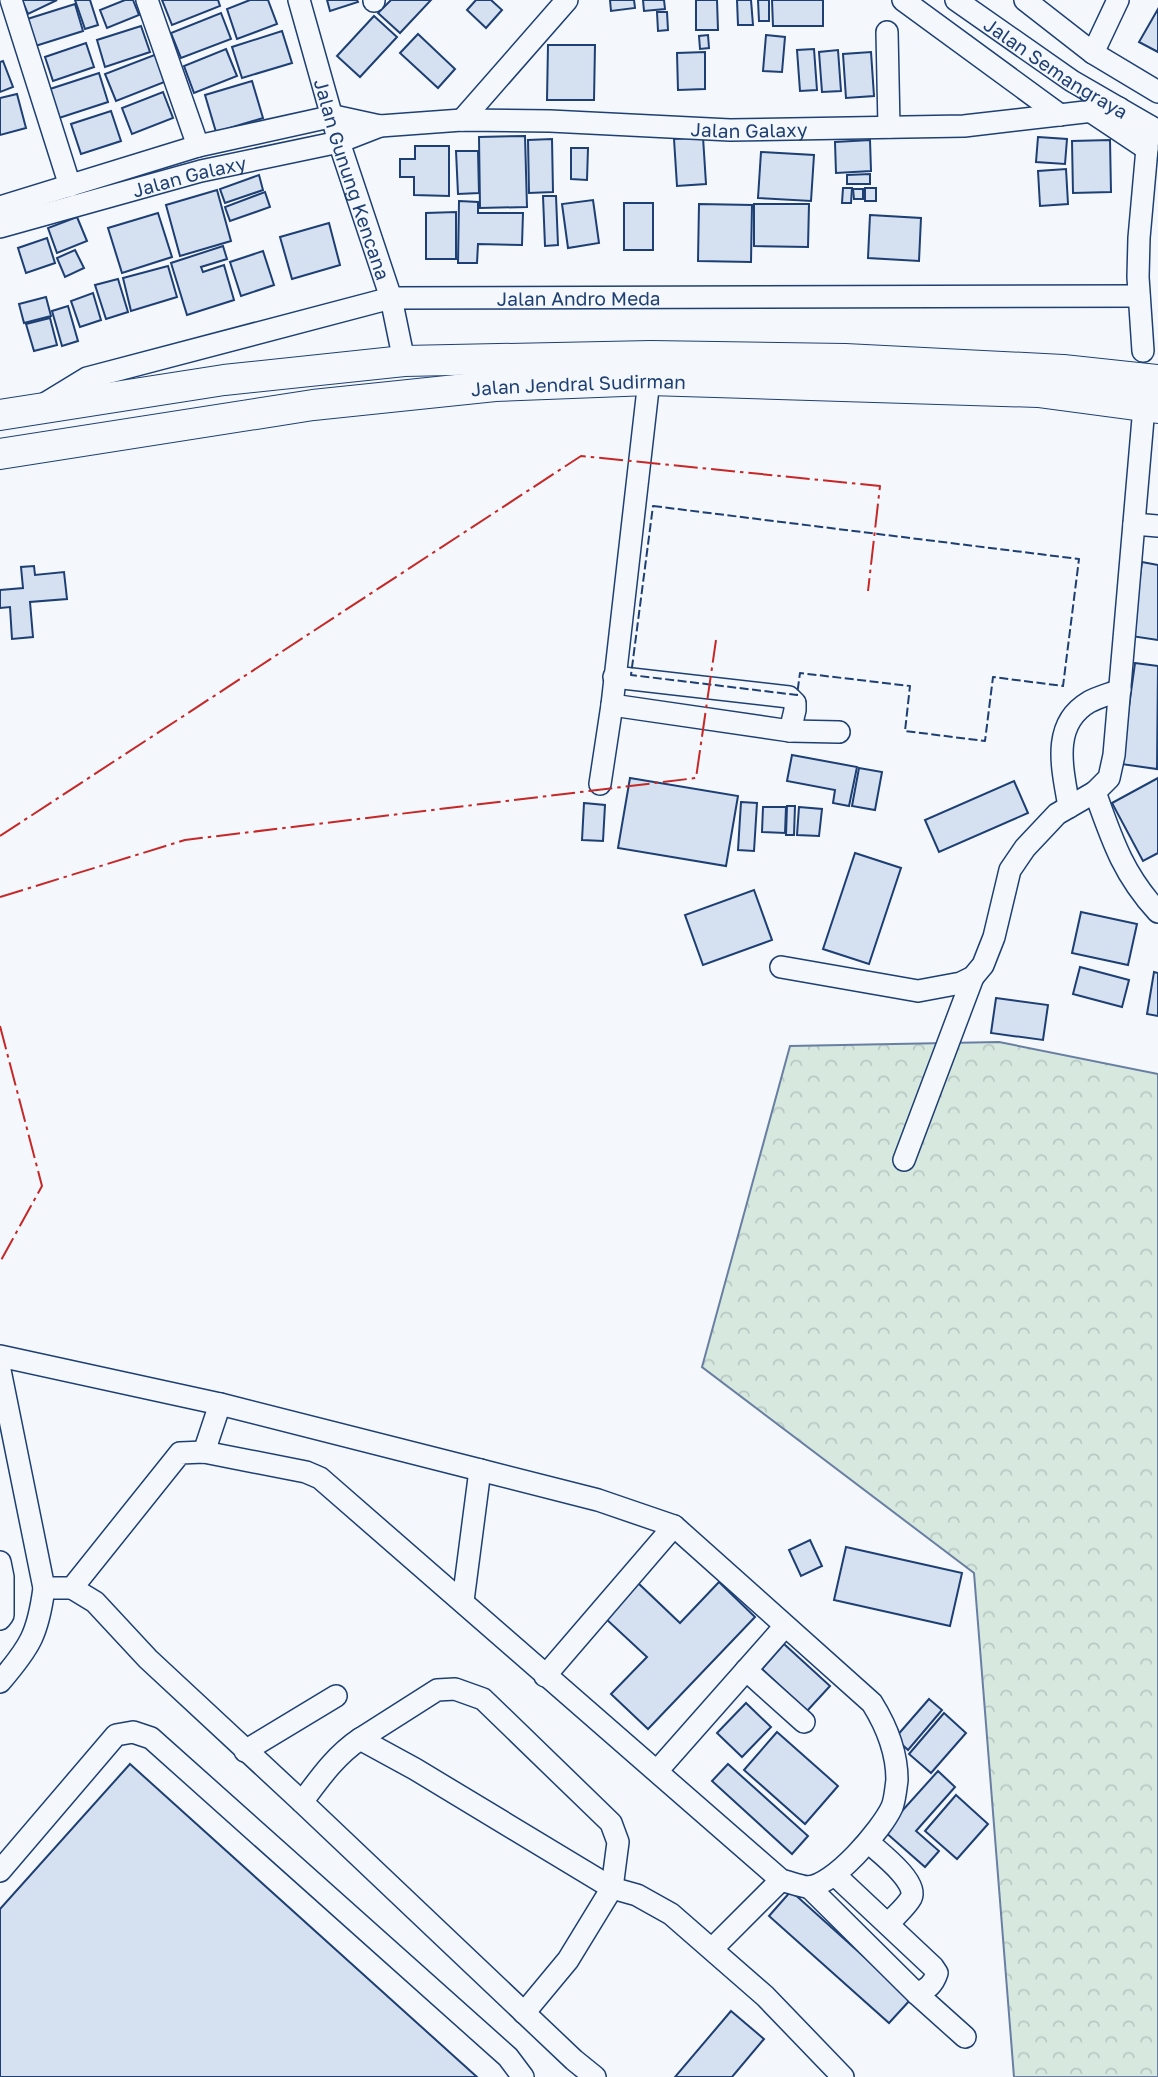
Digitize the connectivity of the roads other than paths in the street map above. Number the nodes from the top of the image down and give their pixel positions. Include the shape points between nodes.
1 (11, 0) edge
2 (147, 0) edge
3 (299, 0) edge
4 (567, 0) edge
5 (904, 0) edge
6 (956, 0) edge
7 (1025, 0) edge
8 (1118, 0) edge
9 (887, 32) dead end
10 (1093, 53) junction
11 (1158, 92) edge
12 (1119, 108) junction
13 (1090, 111) junction
14 (1060, 115) junction
15 (334, 117) junction
16 (462, 120) junction
17 (380, 126) junction
18 (889, 127) junction
19 (1152, 135) edge
20 (339, 142) junction
21 (198, 146) junction
22 (70, 186) junction
23 (0, 207) edge
24 (0, 227) edge
25 (1139, 296) junction
26 (391, 298) junction
27 (1143, 351) dead end
28 (404, 361) junction
29 (649, 380) junction
30 (1158, 380) edge
31 (1151, 407) edge
32 (36, 410) junction
33 (0, 415) edge
34 (0, 454) edge
35 (1134, 524) junction
36 (1158, 526) edge
37 (614, 677) junction
38 (1120, 690) junction
39 (612, 705) junction
40 (790, 731) junction
41 (839, 732) dead end
42 (600, 784) dead end
43 (1095, 792) junction
44 (1069, 807) junction
45 (1158, 912) edge
46 (781, 967) dead end
47 (973, 977) junction
48 (904, 1160) dead end
49 (0, 1356) edge
50 (0, 1370) edge
51 (220, 1404) junction
52 (204, 1452) junction
53 (480, 1470) junction
54 (674, 1526) junction
55 (0, 1562) edge
56 (44, 1588) junction
57 (72, 1588) junction
58 (463, 1601) junction
59 (0, 1619) edge
60 (785, 1626) junction
61 (746, 1670) junction
62 (545, 1676) junction
63 (0, 1682) edge
64 (336, 1696) dead end
65 (804, 1723) dead end
66 (360, 1740) junction
67 (245, 1751) junction
68 (657, 1772) junction
69 (302, 1802) junction
70 (868, 1842) junction
71 (0, 1871) edge
72 (835, 1875) junction
73 (781, 1880) junction
74 (809, 1887) junction
75 (612, 1888) junction
76 (888, 1924) junction
77 (712, 1949) junction
78 (917, 1994) junction
79 (524, 2013) junction
80 (965, 2037) dead end
81 (831, 2072) edge
82 (523, 2077) edge
83 (595, 2077) edge

1 - 22 street
2 - 21 street
3 - 15 street, Jalan Gunung Kencana
4 - 16 street
5 - 14 street
6 - 12 street, Jalan Semangraya via 1072,82
7 - 10 street, Jalan Semangraya
8 - 10 street
9 - 18 street
10 - 11 street, Jalan Semangraya
12 - 13 street, Jalan Galaxy
12 - 19 street, Jalan Semangraya
13 - 14 street, Jalan Galaxy
13 - 19 street
14 - 18 street, Jalan Galaxy via 964,126
15 - 17 street, Jalan Galaxy
15 - 20 street, Jalan Gunung Kencana
15 - 21 street, Jalan Galaxy
16 - 17 street, Jalan Galaxy
16 - 18 street, Jalan Galaxy via 730,130
17 - 20 street, Jalan Galaxy
19 - 25 street via 1139,238
20 - 24 street, Jalan Galaxy via 201,171
20 - 26 street, Jalan Gunung Kencana
21 - 22 street, Jalan Galaxy
22 - 23 street, Jalan Galaxy
25 - 26 street, Jalan Andro Meda
25 - 27 street
26 - 28 street, Jalan Gunung Kencana
26 - 32 street, Jalan Andro Meda via 87,378
28 - 30 highway via 638,356 845,359 1063,370
28 - 32 highway via 224,380
29 - 31 highway, Jalan Jendral Sudirman via 1038,392
29 - 34 highway, Jalan Jendral Sudirman via 495,386 313,405
29 - 37 street
31 - 35 street
32 - 33 highway
35 - 36 street
35 - 38 street
37 - 39 street
37 - 40 street via 789,697 795,703
38 - 43 street via 1109,778
38 - 44 street via 1088,702 1069,720 1062,736
39 - 40 street
39 - 42 street
40 - 41 street
43 - 44 street
43 - 45 street via 1117,853 1139,891
44 - 47 street via 1024,848 1010,870 994,937 984,965
46 - 47 street via 918,991
47 - 48 street
49 - 51 street
50 - 56 street
51 - 52 street
51 - 53 street
52 - 57 street via 180,1454
52 - 58 street via 320,1478
53 - 54 street via 598,1500
53 - 58 street
54 - 60 street
54 - 62 street
55 - 59 street via 4,1577
56 - 57 street
56 - 63 street via 40,1619 26,1652
57 - 67 street via 96,1602 148,1659
58 - 62 street
60 - 61 street
60 - 70 street via 872,1703 887,1727 897,1780 892,1806
61 - 65 street
61 - 68 street
62 - 68 street
64 - 67 street
66 - 69 street via 325,1771
66 - 75 street
66 - 75 street via 437,1690 455,1689 483,1699 611,1823 618,1842
67 - 69 street
68 - 73 street
69 - 79 street
70 - 72 street
70 - 76 street via 913,1889
71 - 82 street via 116,1735 133,1732 151,1738 508,2057
72 - 74 street
72 - 76 street
73 - 74 street
73 - 77 street
74 - 78 street
75 - 77 street via 651,1901
75 - 79 street via 568,1960
76 - 78 street via 937,1973 933,1984
77 - 81 street via 765,1996
78 - 80 street
79 - 83 street

